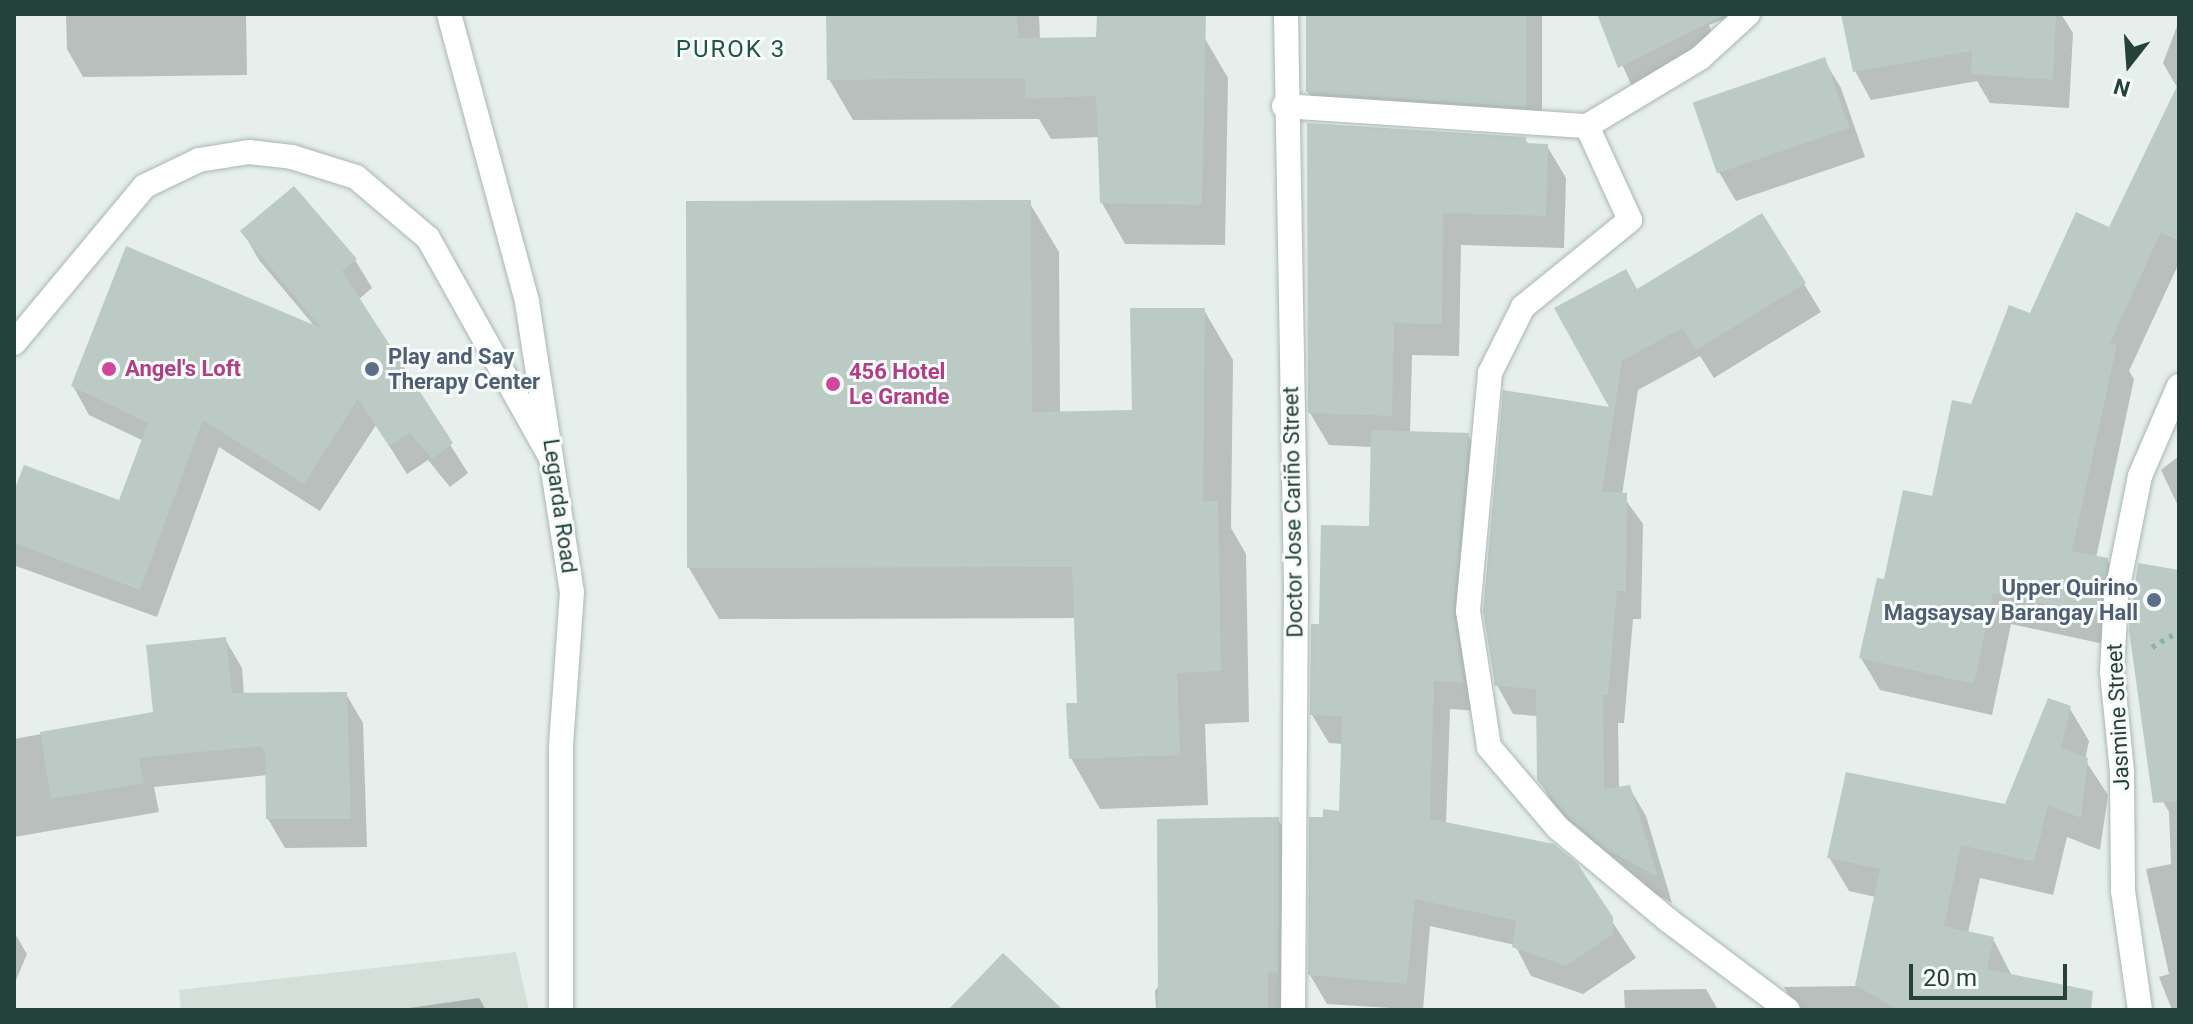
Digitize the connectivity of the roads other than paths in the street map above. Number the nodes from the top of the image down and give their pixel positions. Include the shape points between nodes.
1 (449, 14) edge
2 (1286, 14) edge
3 (1748, 14) edge
4 (1284, 106) junction
5 (1587, 126) junction
6 (14, 343) edge
7 (2179, 386) edge
8 (554, 464) junction
9 (561, 1010) edge
10 (1293, 1010) edge
11 (1788, 1010) edge
12 (2140, 1010) edge

1 - 8 street, Legarda Road via 527,302
2 - 4 street, Doctor Jose Cariño Street
3 - 5 street via 1700,58
4 - 5 street
4 - 10 street, Doctor Jose Cariño Street via 1296,587
5 - 11 street via 1630,220 1523,307 1490,373 1468,611 1489,747 1558,828
6 - 8 street via 145,186 199,160 249,152 292,157 356,177 428,238
7 - 12 street, Jasmine Street via 2140,476 2116,596 2112,671 2122,772 2123,891
8 - 9 street, Legarda Road via 572,592 561,746

